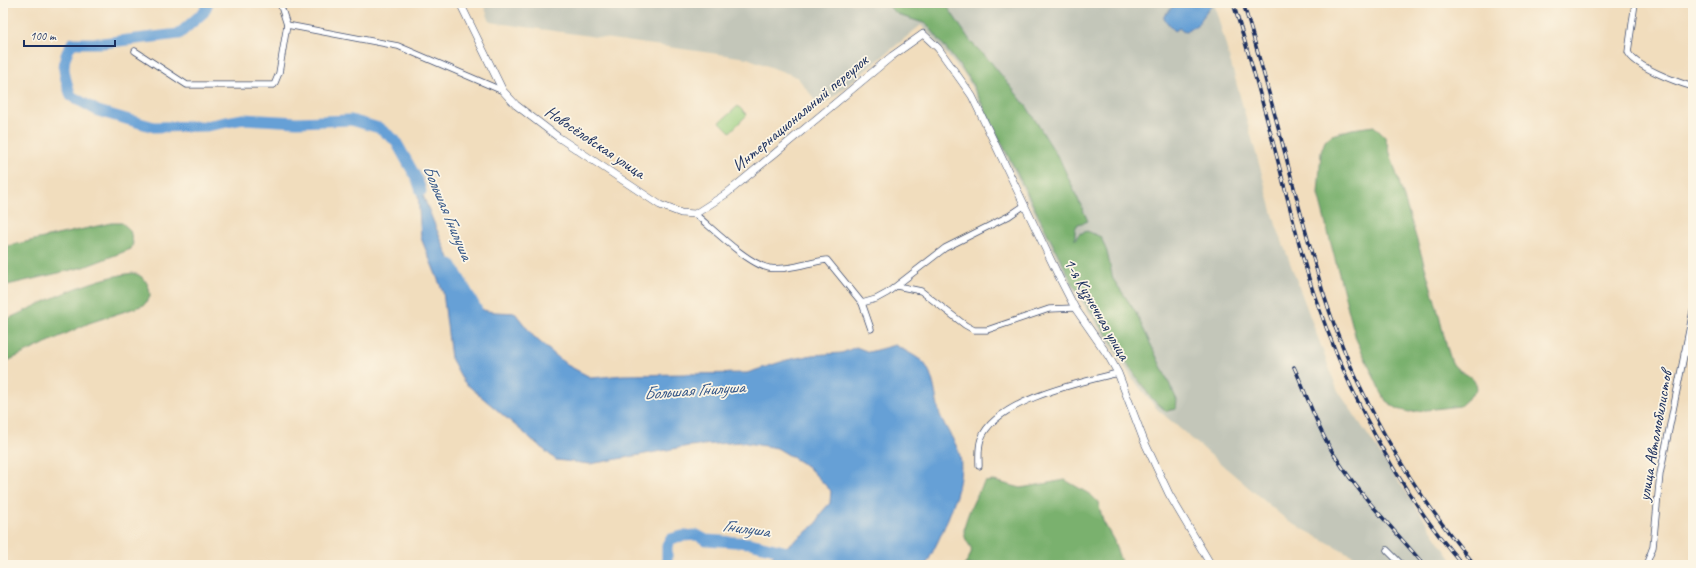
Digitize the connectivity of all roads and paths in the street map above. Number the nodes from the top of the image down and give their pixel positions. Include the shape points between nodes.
1 (280, 3) edge
2 (460, 3) edge
3 (1635, 3) edge
4 (287, 25) junction
5 (923, 34) joint
6 (135, 51) dead end
7 (1693, 87) edge
8 (503, 91) junction
9 (1025, 205) junction
10 (694, 214) junction
11 (897, 286) junction
12 (862, 303) junction
13 (1076, 308) junction
14 (1693, 311) edge
15 (871, 330) dead end
16 (1684, 353) junction
17 (1693, 353) edge
18 (1118, 373) junction
19 (979, 466) dead end
20 (1387, 550) dead end
21 (1212, 565) edge
22 (1402, 565) edge
23 (1646, 565) edge

1 - 4 street
2 - 8 street
3 - 7 street via 1628,52 1631,57 1640,64
4 - 6 street via 279,73 274,85 187,85
4 - 8 street, Новосёловская улица via 398,46
5 - 9 street, 1-я Кузнечная улица via 938,48 964,82
5 - 10 street, Интернациональный переулок via 892,56 726,194
8 - 10 street, Новосёловская улица via 516,105 558,137 660,205 682,213
9 - 11 street via 1009,216 945,248
9 - 13 street, 1-я Кузнечная улица
10 - 12 street, Новосёловская улица via 749,259 769,268 785,268 827,260
11 - 12 street via 876,299
11 - 13 street via 921,291 974,330 987,330 1049,309
12 - 15 street, Новосёловская улица
13 - 18 street, 1-я Кузнечная улица
14 - 16 street, улица Автомобилистов
16 - 17 street
16 - 23 street, улица Автомобилистов via 1660,474 1653,546
18 - 19 street via 1056,389 1030,398 1009,410 995,421 981,438
18 - 21 street, 1-я Кузнечная улица via 1155,466 1183,519
20 - 22 street

